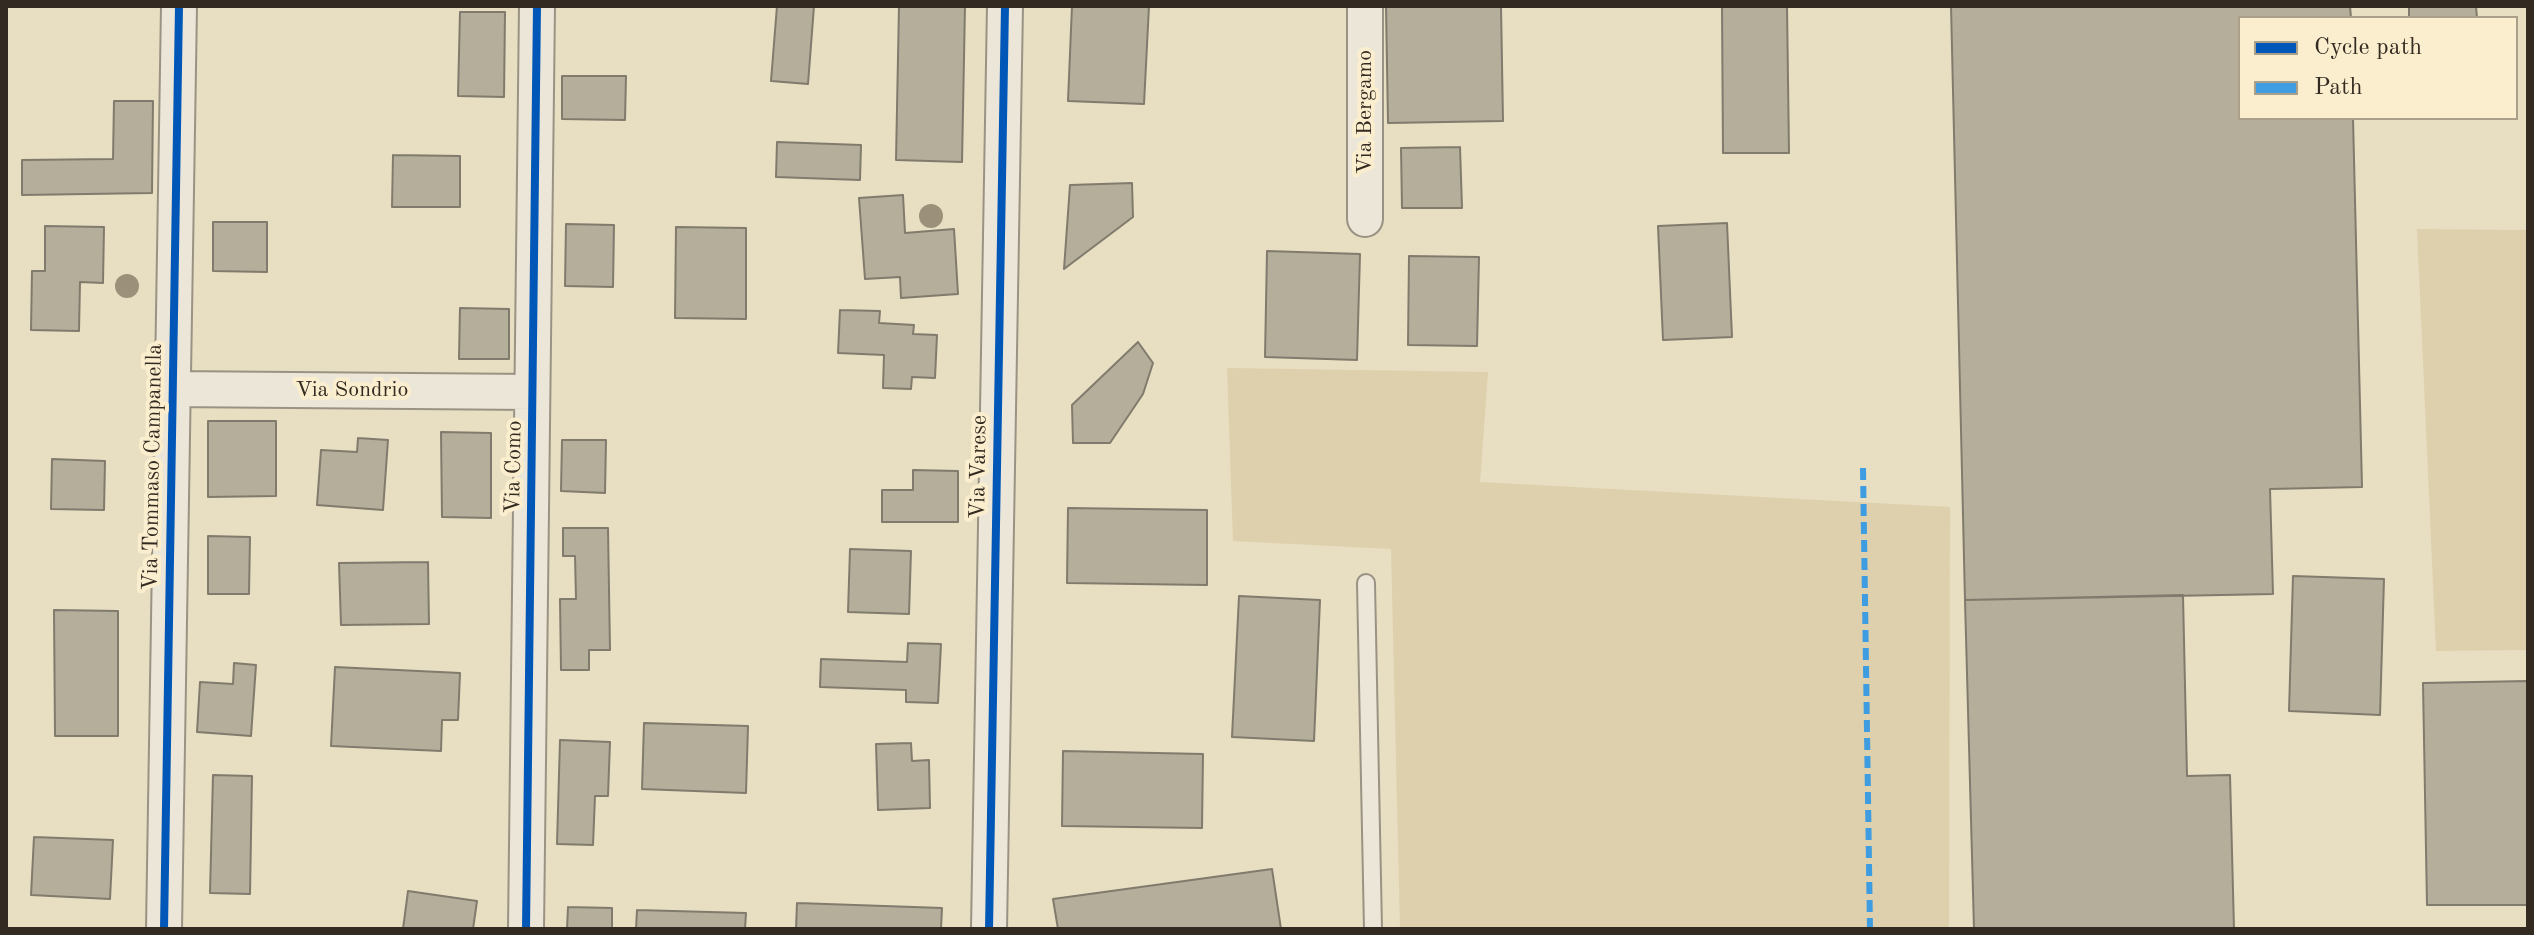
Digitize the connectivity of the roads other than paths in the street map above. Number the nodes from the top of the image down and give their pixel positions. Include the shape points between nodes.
1 (179, 6) edge
2 (537, 6) edge
3 (1005, 6) edge
4 (1365, 6) edge
5 (1365, 219) dead end
6 (172, 389) junction
7 (532, 392) junction
8 (1366, 583) dead end
9 (164, 929) edge
10 (526, 929) edge
11 (989, 929) edge
12 (1373, 929) edge

1 - 6 street, Via Tommaso Campanella
2 - 7 street, Via Como
3 - 11 street, Via Varese
4 - 5 street, Via Bergamo
6 - 7 street, Via Sondrio
6 - 9 street, Via Tommaso Campanella
7 - 10 street, Via Como
8 - 12 lane

